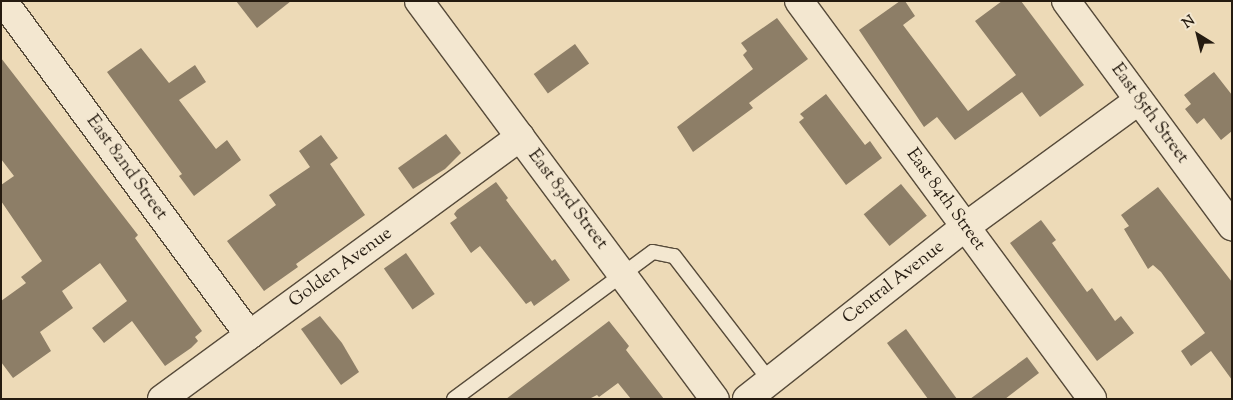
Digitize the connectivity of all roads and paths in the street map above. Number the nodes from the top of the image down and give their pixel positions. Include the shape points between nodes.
1 (4, 1) edge
2 (799, 1) edge
3 (1066, 1) edge
4 (428, 4) edge
5 (1139, 100) junction
6 (520, 138) junction
7 (1232, 226) edge
8 (965, 227) junction
9 (621, 273) junction
10 (248, 334) junction
11 (770, 381) junction
12 (162, 399) edge
13 (454, 399) edge
14 (715, 399) edge
15 (747, 399) edge
16 (1092, 399) edge

1 - 10 street, East 82nd Street
2 - 8 street, East 84th Street
3 - 5 street, East 85th Street
4 - 6 street, East 83rd Street
5 - 7 street, East 85th Street
5 - 8 street, Central Avenue
6 - 9 street, East 83rd Street
6 - 10 street, Golden Avenue
8 - 11 street, Central Avenue
8 - 16 street, East 84th Street
9 - 11 lane via 653,252 674,256
9 - 13 lane
9 - 14 street, East 83rd Street
10 - 12 street, Golden Avenue
11 - 15 street, Central Avenue

